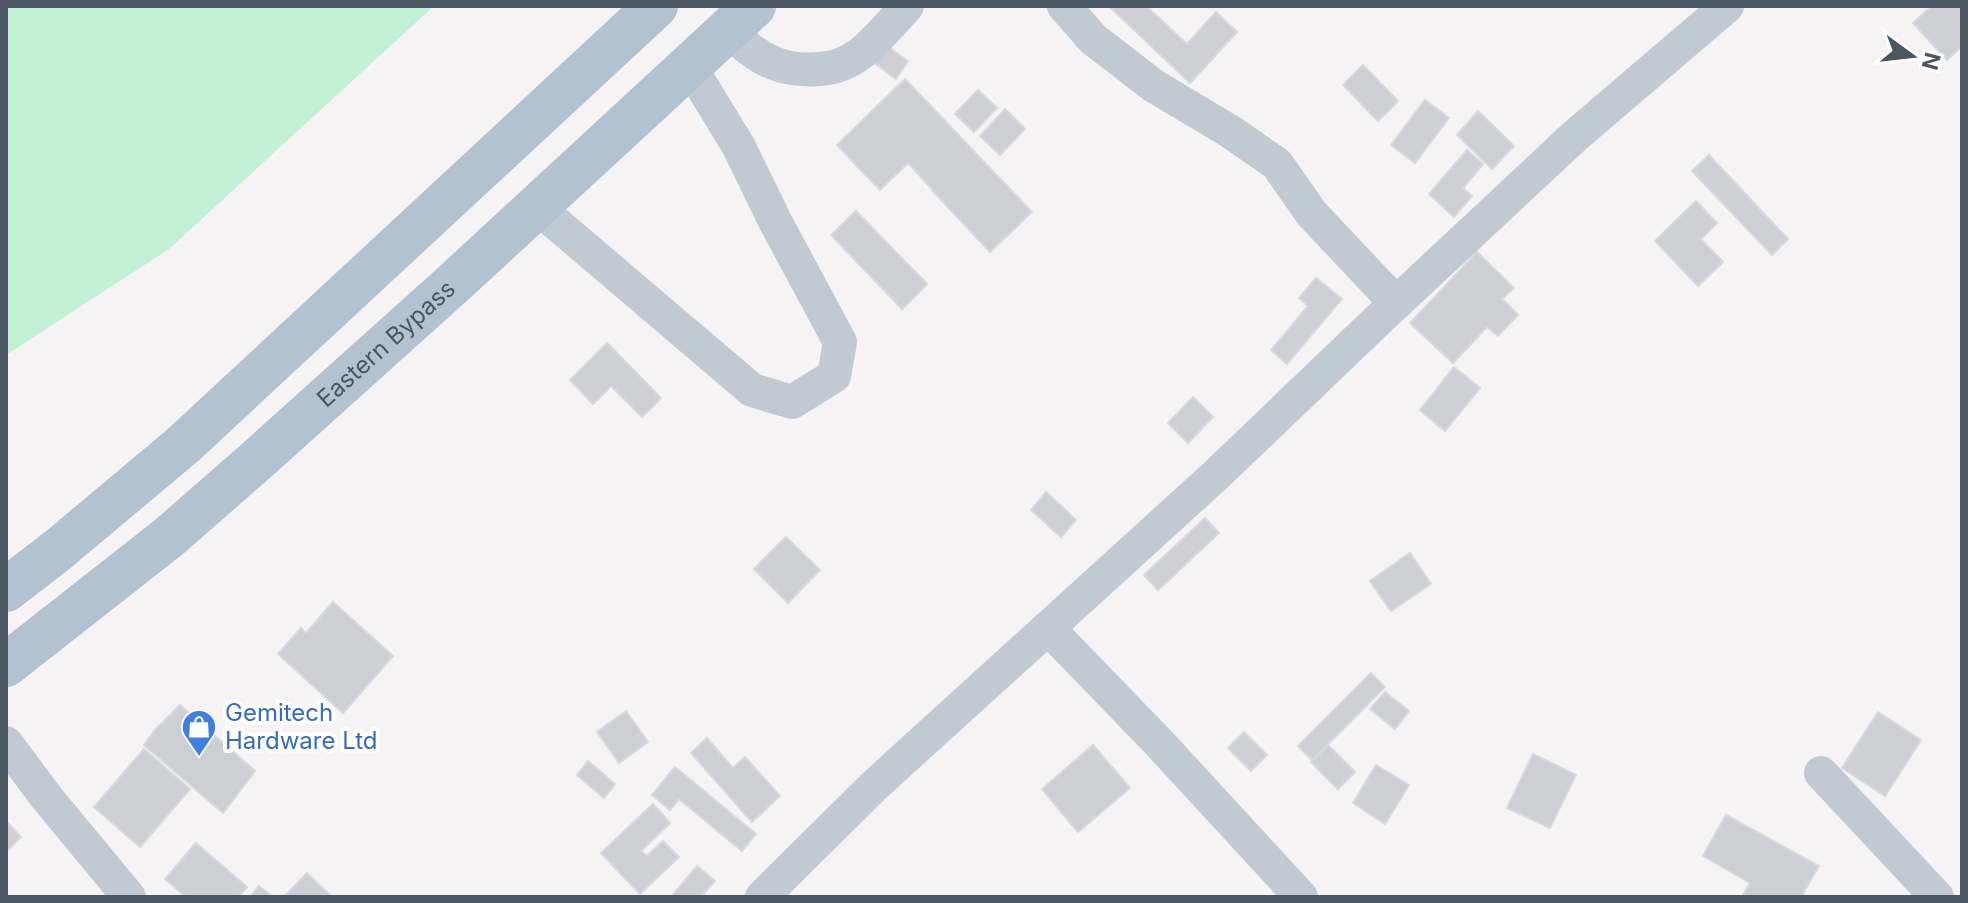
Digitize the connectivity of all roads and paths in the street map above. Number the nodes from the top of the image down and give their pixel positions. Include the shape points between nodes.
1 (656, 6) edge
2 (907, 6) edge
3 (1064, 6) edge
4 (1727, 6) edge
5 (741, 18) edge
6 (689, 65) junction
7 (537, 207) junction
8 (1396, 303) junction
9 (6, 590) edge
10 (1048, 628) junction
11 (6, 665) edge
12 (6, 743) edge
13 (1821, 773) dead end
14 (129, 897) edge
15 (762, 897) edge
16 (1301, 897) edge
17 (1937, 897) edge

1 - 9 main road via 183,445
2 - 5 street via 861,54 832,68 802,71 746,48
3 - 8 street via 1093,39 1154,86 1277,164 1312,214
4 - 8 street via 1575,136
5 - 6 main road, Eastern Bypass
6 - 7 main road, Eastern Bypass
6 - 7 street via 739,147 840,342 834,376 792,402 752,390
7 - 11 main road, Eastern Bypass via 169,537
8 - 10 street
10 - 15 street via 874,786
10 - 16 street
12 - 14 street
13 - 17 street

